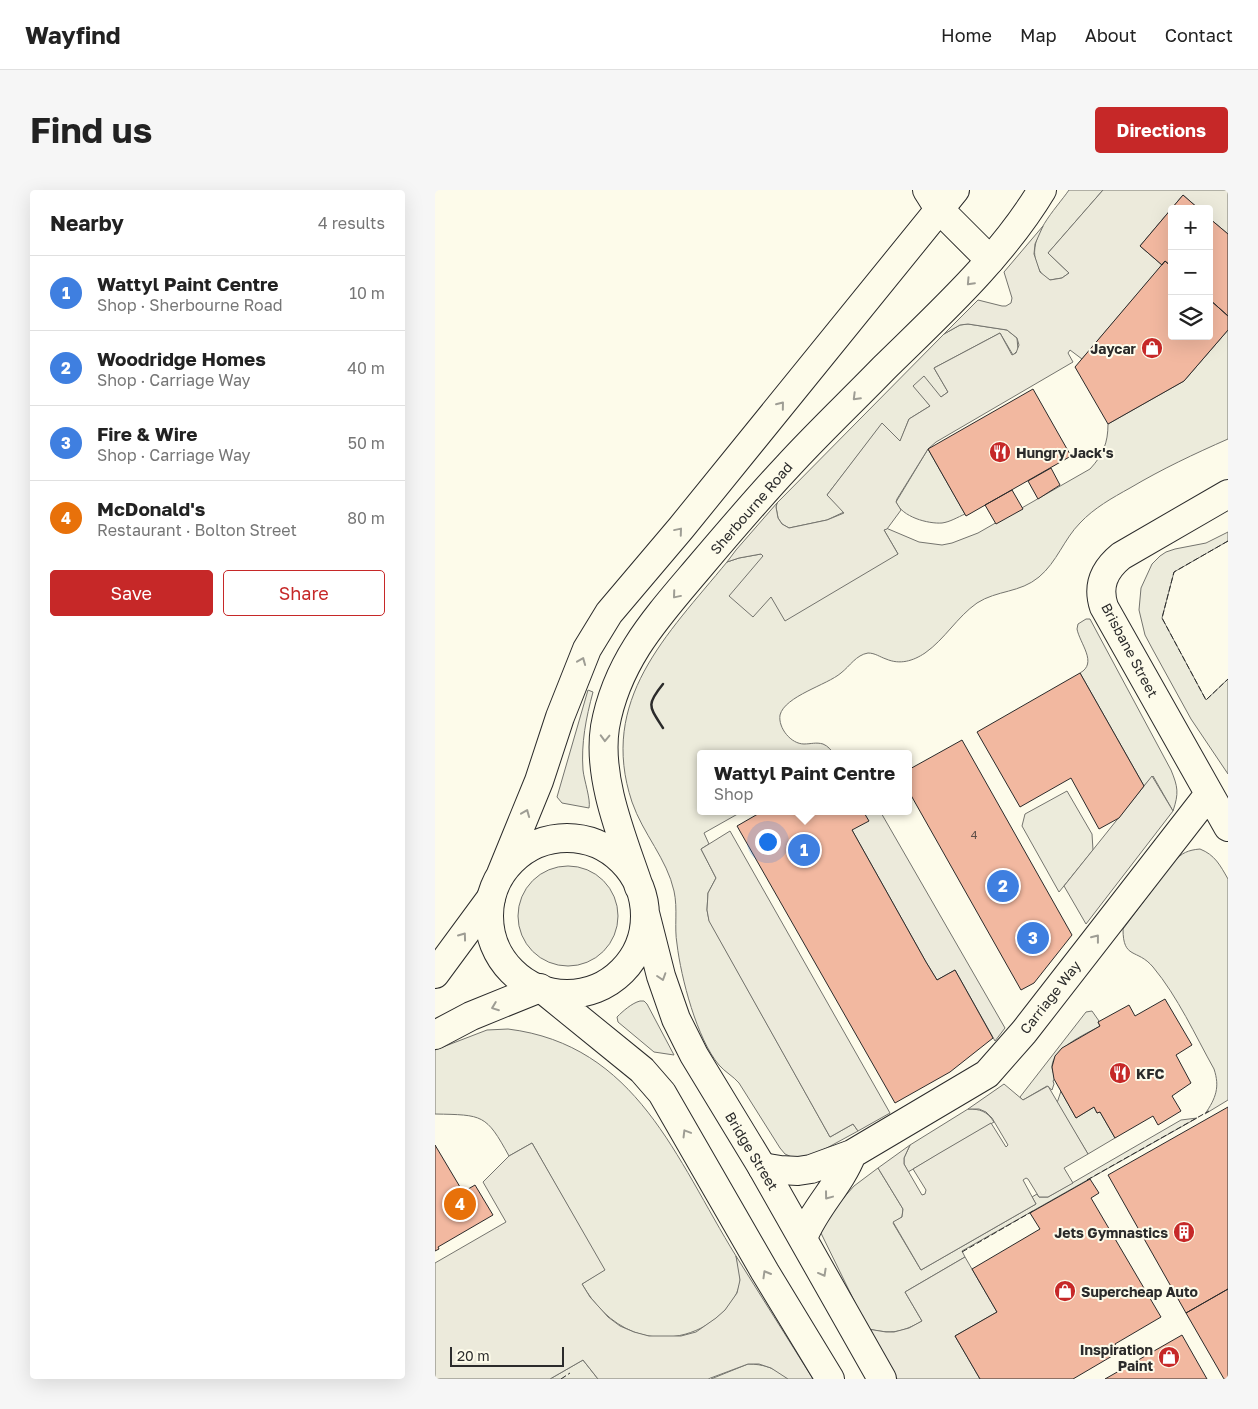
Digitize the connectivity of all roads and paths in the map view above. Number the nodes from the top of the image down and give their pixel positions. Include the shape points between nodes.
1 (1042, 190) edge
2 (940, 196) edge
3 (990, 260) junction
4 (1228, 494) edge
5 (1209, 794) junction
6 (1228, 827) edge
7 (496, 886) junction
8 (639, 887) junction
9 (645, 913) junction
10 (435, 974) edge
11 (543, 990) junction
12 (435, 1035) edge
13 (852, 1154) junction
14 (762, 1167) junction
15 (803, 1238) junction
16 (830, 1379) edge
17 (882, 1379) edge

1 - 3 main road, Sherbourne Road
2 - 3 main road
7 -> 2 main road via 539,781 563,709 596,633
3 -> 8 main road, Sherbourne Road via 788,466 653,622 633,651 612,700 604,751 614,812
4 - 5 main road, Brisbane Street via 1121,556 1106,570 1101,589 1104,607
5 - 6 main road, Brisbane Street
13 -> 5 main road, Carriage Way via 987,1074 1024,1032
7 - 8 main road via 513,860 527,849 544,842 573,838 601,846 614,854 629,869
10 -> 7 main road
7 - 11 main road via 489,924 496,949 521,980
8 - 9 main road
9 - 11 main road via 641,940 629,964 610,982 586,993 567,995
9 -> 14 main road, Bridge Street via 676,1019
11 -> 12 main road via 471,1016
16 -> 11 main road via 661,1093 642,1070
13 - 14 main road, Carriage Way via 805,1170
13 -> 15 main road via 844,1173
14 - 15 main road, Bridge Street
15 -> 17 main road, Bridge Street

